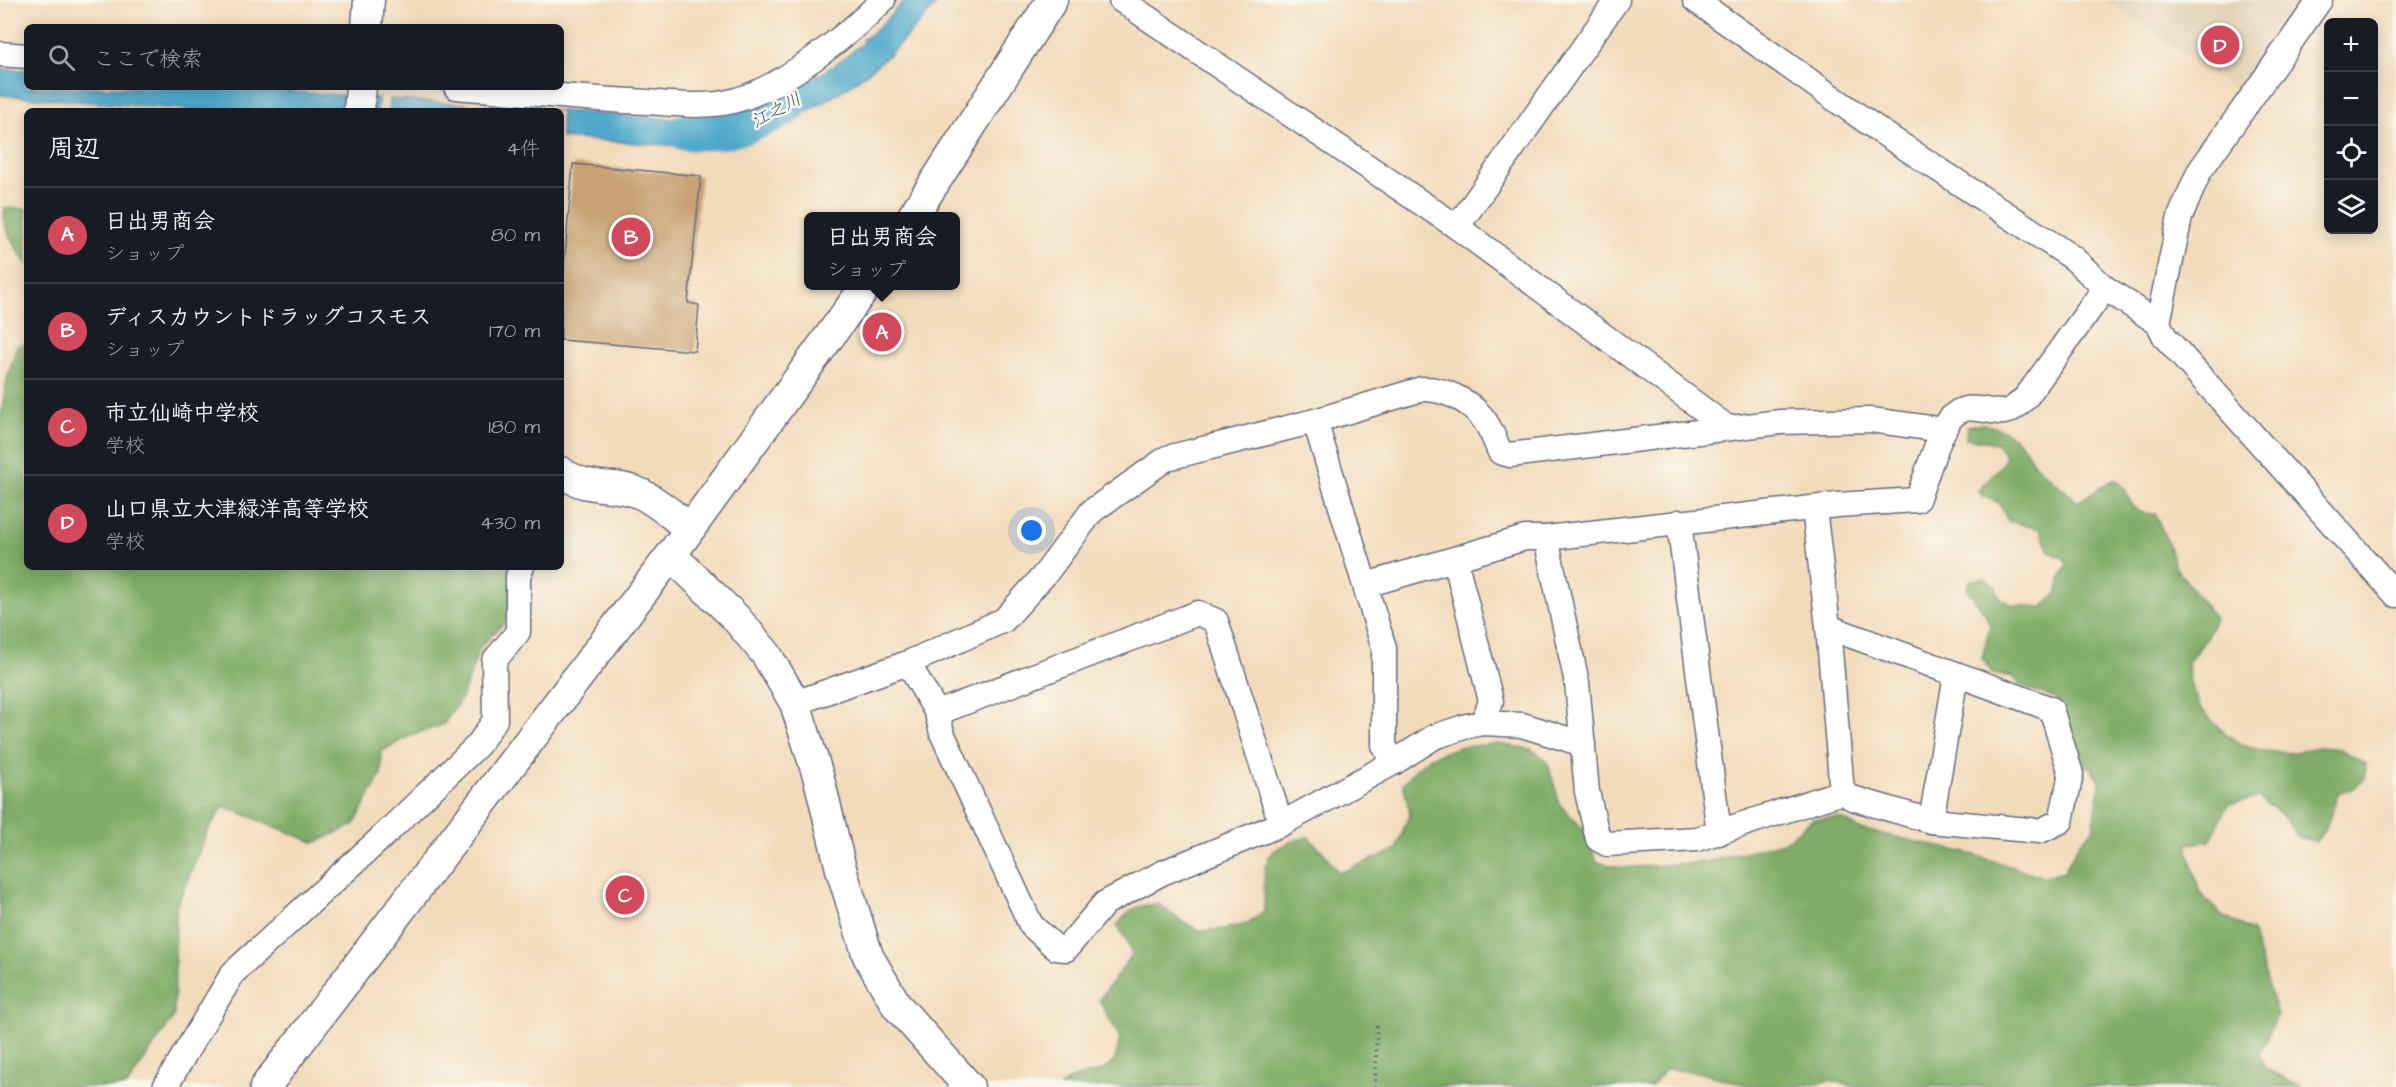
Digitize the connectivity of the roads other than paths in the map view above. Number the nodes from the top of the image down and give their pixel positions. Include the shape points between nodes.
1 (369, 0) edge
2 (883, 0) edge
3 (1052, 0) edge
4 (1121, 0) edge
5 (1617, 0) edge
6 (1695, 0) edge
7 (2320, 0) edge
8 (367, 24) edge
9 (0, 54) edge
10 (24, 56) edge
11 (361, 90) edge
12 (495, 90) edge
13 (359, 108) edge
14 (916, 212) edge
15 (1457, 227) junction
16 (2105, 288) junction
17 (862, 290) edge
18 (2158, 323) junction
19 (1315, 421) junction
20 (1728, 428) junction
21 (1944, 430) junction
22 (564, 482) edge
23 (1814, 508) junction
24 (1679, 522) junction
25 (690, 528) junction
26 (1546, 538) junction
27 (671, 555) junction
28 (1455, 559) junction
29 (521, 570) edge
30 (1366, 585) junction
31 (2396, 595) edge
32 (1828, 627) junction
33 (908, 663) junction
34 (1956, 675) junction
35 (795, 703) junction
36 (937, 713) junction
37 (1483, 723) junction
38 (1583, 744) junction
39 (1393, 763) junction
40 (1842, 792) junction
41 (1932, 821) junction
42 (1281, 824) junction
43 (1719, 833) junction
44 (165, 1087) edge
45 (265, 1087) edge
46 (969, 1087) edge

1 - 8 street
2 - 12 street via 805,64 733,101 692,105
3 - 14 street
4 - 15 street
5 - 15 street
6 - 16 street via 1880,131 2073,258
7 - 18 street via 2199,172 2180,217
9 - 10 street
11 - 13 street
15 - 20 street
16 - 18 street
16 - 21 street via 2016,406 2005,412 1976,407 1964,410 1950,419
17 - 25 street
18 - 31 street via 2165,337
19 - 20 street via 1435,388 1452,395 1483,418 1500,452 1510,455
19 - 30 street
19 - 33 street via 1167,458 1092,511 1046,573 1004,620
20 - 21 street via 1780,422 1871,420
21 - 23 street via 1917,501
22 - 25 street via 641,494
23 - 24 street
23 - 32 street
24 - 26 street
24 - 43 street
25 - 27 street
26 - 28 street via 1525,538
26 - 38 street via 1577,683
27 - 35 street via 748,632
27 - 45 street
28 - 30 street
28 - 37 street via 1491,701
29 - 44 street via 518,632 494,661 495,720 478,745 233,973
30 - 39 street via 1384,648 1384,745
32 - 34 street
32 - 40 street
33 - 35 street
33 - 36 street
34 - 41 street
34 - 41 street via 2051,709 2071,774 2061,821 2040,831
35 - 46 street via 868,956 897,1006
36 - 42 street via 1198,613 1216,621
36 - 42 street via 942,733 1031,925 1056,948 1066,949 1105,903 1162,873
37 - 38 street via 1522,725
37 - 39 street via 1434,737
38 - 43 street via 1587,792 1598,839 1607,844 1697,839
39 - 42 street
40 - 41 street
40 - 43 street

